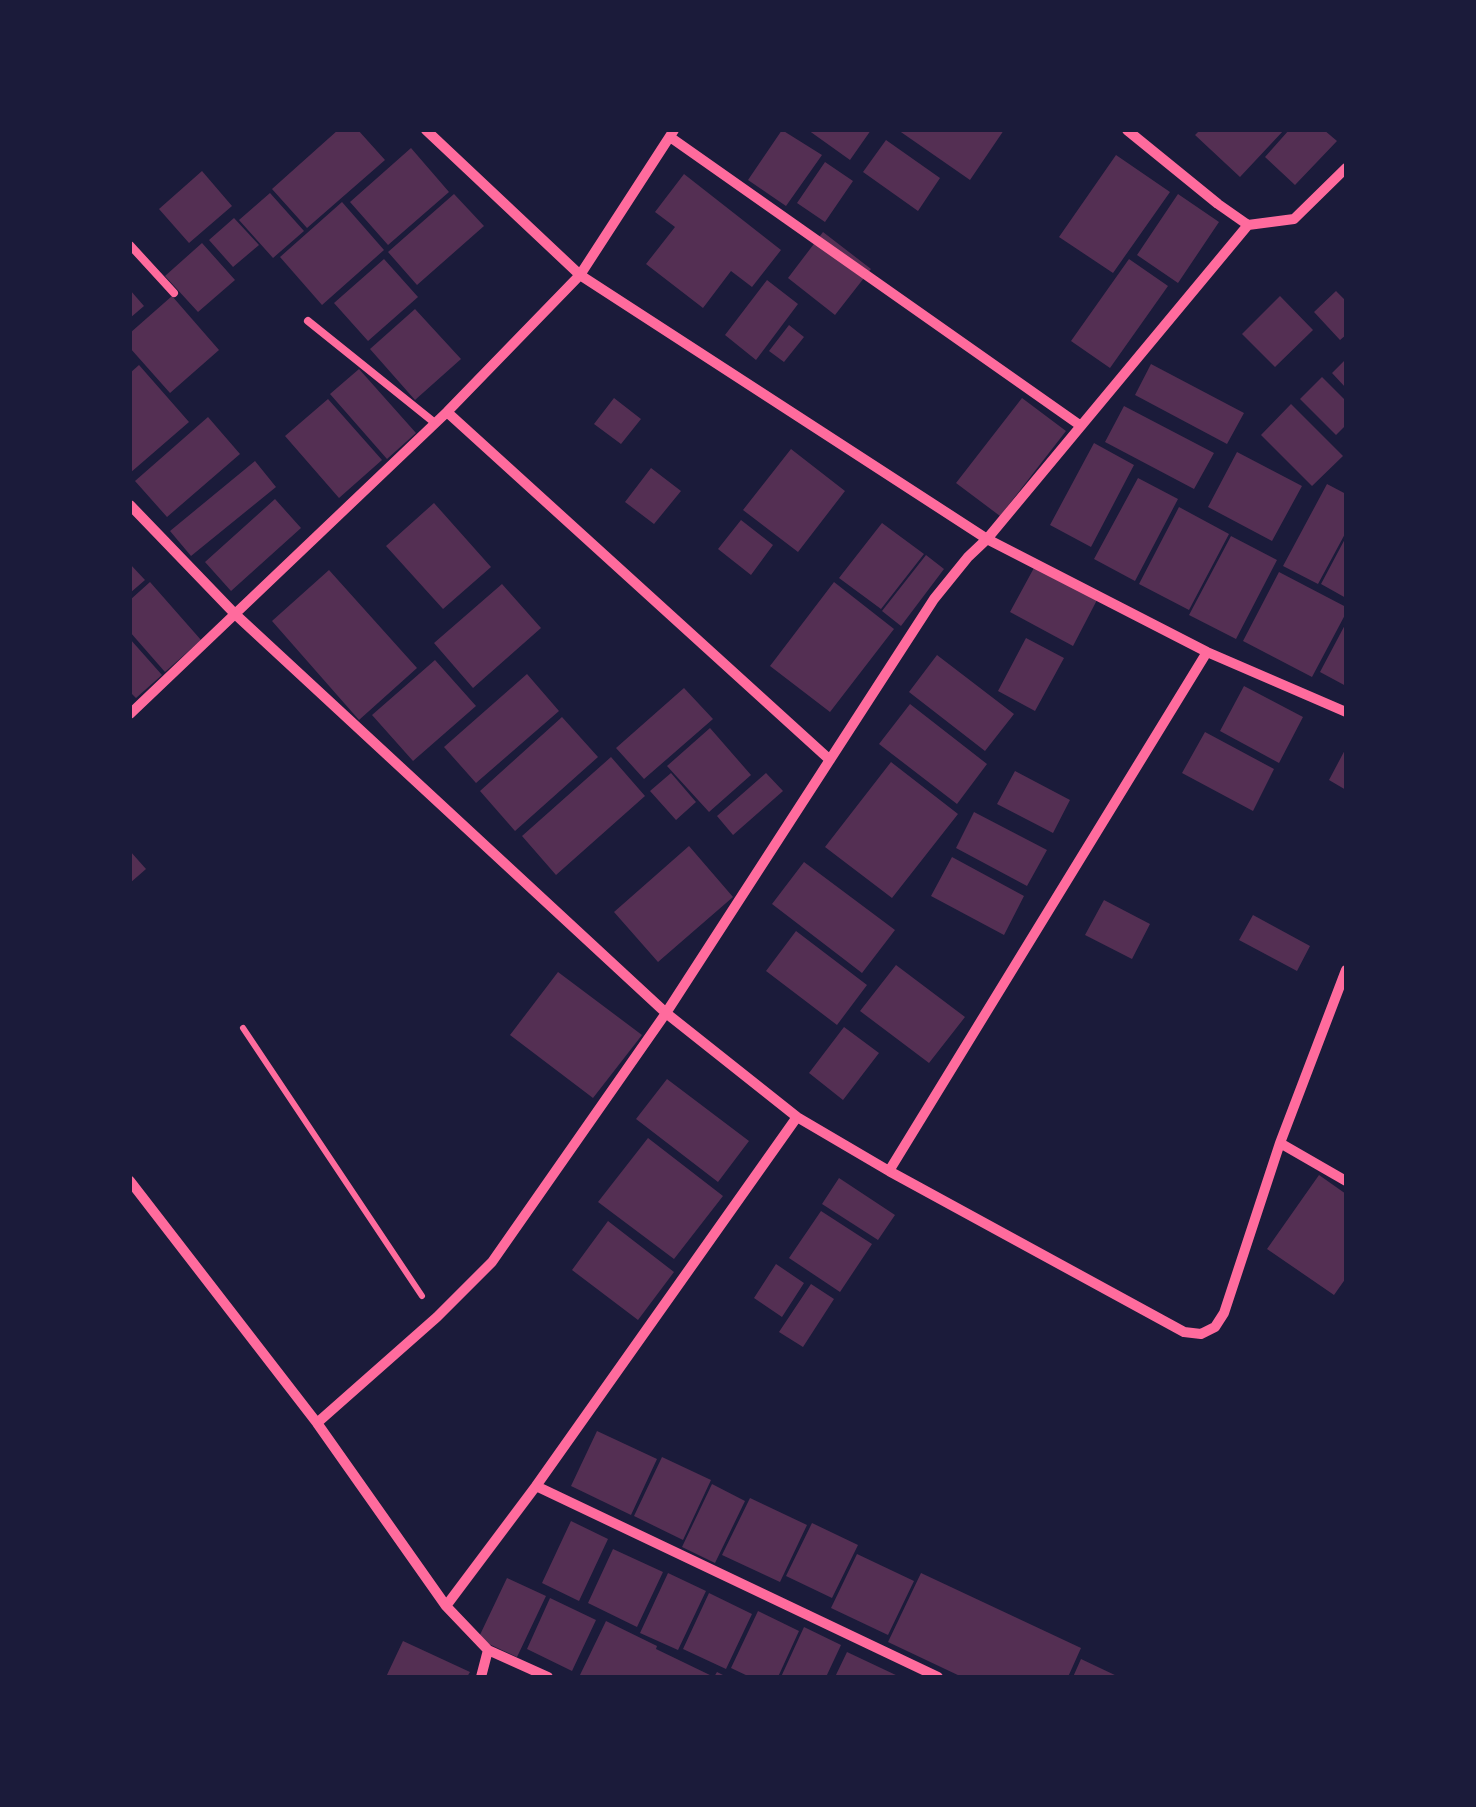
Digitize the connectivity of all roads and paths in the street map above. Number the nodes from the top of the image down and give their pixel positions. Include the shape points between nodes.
1 (426, 130) edge
2 (1127, 130) edge
3 (672, 133) edge
4 (1346, 168) edge
5 (1248, 225) junction
6 (130, 246) edge
7 (580, 275) junction
8 (174, 293) dead end
9 (308, 321) dead end
10 (447, 412) junction
11 (436, 423) junction
12 (1081, 426) junction
13 (130, 505) edge
14 (987, 540) junction
15 (236, 614) junction
16 (1207, 652) junction
17 (1346, 712) edge
18 (130, 714) edge
19 (830, 760) junction
20 (1346, 970) edge
21 (666, 1013) junction
22 (243, 1028) dead end
23 (797, 1117) junction
24 (1280, 1143) junction
25 (889, 1171) junction
26 (130, 1181) edge
27 (1346, 1181) edge
28 (437, 1317) junction
29 (317, 1423) junction
30 (536, 1486) junction
31 (446, 1606) junction
32 (488, 1650) junction
33 (481, 1677) edge
34 (548, 1677) edge
35 (938, 1677) edge

1 - 7 street
2 - 5 street
3 - 7 street
3 - 12 street
4 - 5 street via 1294,219
5 - 12 street
6 - 8 lane
7 - 10 street
7 - 14 street
9 - 11 lane
10 - 11 street
10 - 19 street
11 - 15 street
12 - 14 street
13 - 15 street
14 - 16 street
14 - 19 street via 934,598
15 - 18 street
15 - 21 street
16 - 17 street
16 - 25 street
19 - 21 street
20 - 24 street
21 - 23 street
21 - 28 street via 492,1262
22 - 28 path
23 - 25 street
23 - 30 street
24 - 25 street via 1224,1313 1201,1334 1184,1332
24 - 27 street
26 - 29 street
28 - 29 street
29 - 31 street
30 - 31 street
30 - 35 street
31 - 32 street
32 - 33 street
32 - 34 street

